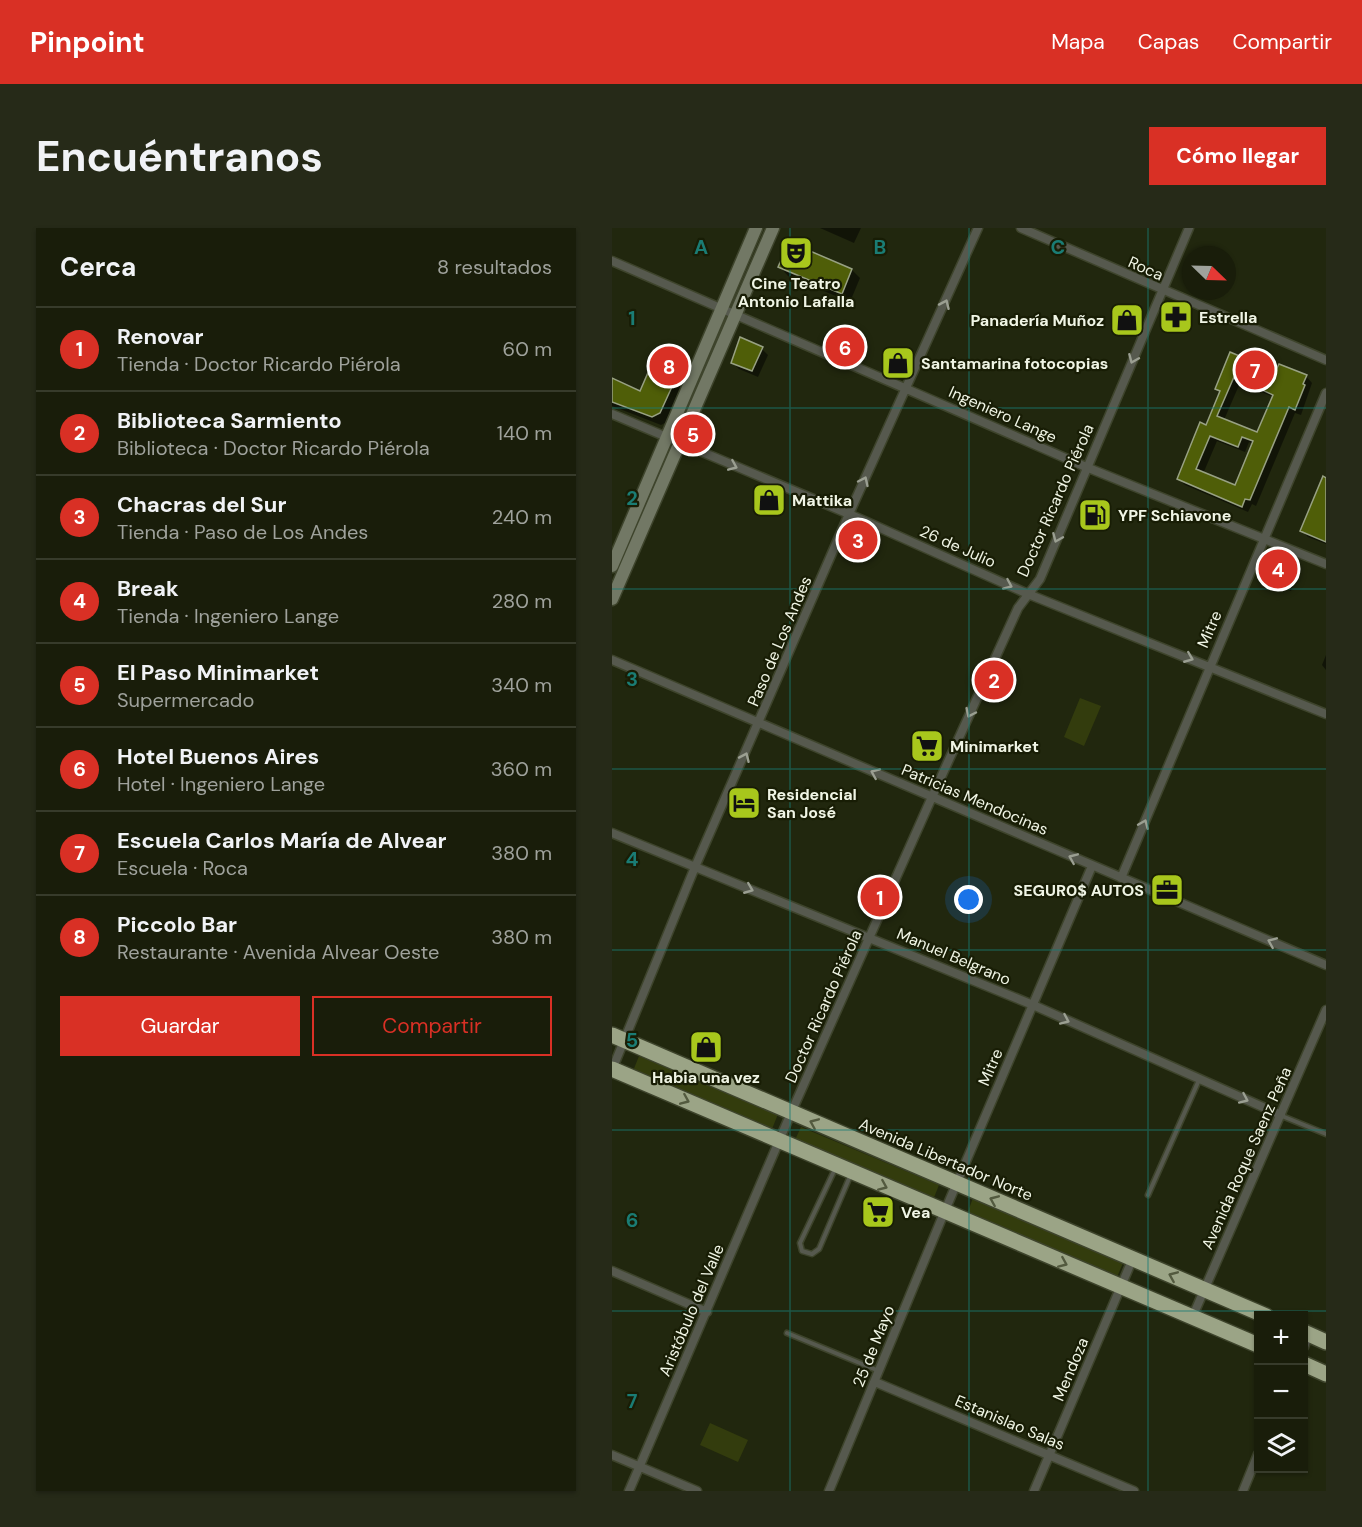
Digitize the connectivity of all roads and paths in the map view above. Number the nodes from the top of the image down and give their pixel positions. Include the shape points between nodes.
1 (756, 228) edge
2 (773, 228) edge
3 (978, 228) edge
4 (1021, 228) edge
5 (1189, 228) edge
6 (612, 261) edge
7 (1162, 292) junction
8 (722, 309) junction
9 (735, 316) junction
10 (1326, 360) edge
11 (907, 388) junction
12 (1326, 393) edge
13 (612, 414) edge
14 (666, 438) junction
15 (679, 443) junction
16 (1086, 467) junction
17 (849, 514) junction
18 (1263, 537) junction
19 (1326, 564) edge
20 (612, 566) edge
21 (1028, 594) junction
22 (612, 599) edge
23 (612, 660) edge
24 (1210, 666) junction
25 (1326, 714) edge
26 (760, 724) junction
27 (932, 797) junction
28 (612, 833) edge
29 (1092, 866) junction
30 (695, 867) junction
31 (1121, 878) junction
32 (870, 938) junction
33 (1326, 965) edge
34 (1033, 1005) junction
35 (1326, 1010) edge
36 (618, 1038) edge
37 (612, 1069) edge
38 (1200, 1079) junction
39 (791, 1113) junction
40 (1281, 1115) junction
41 (1326, 1134) edge
42 (780, 1142) junction
43 (836, 1166) junction
44 (851, 1173) junction
45 (957, 1184) junction
46 (1148, 1195) dead end
47 (944, 1213) junction
48 (1133, 1258) junction
49 (612, 1271) edge
50 (1120, 1287) junction
51 (1204, 1289) junction
52 (1255, 1311) edge
53 (707, 1312) junction
54 (1192, 1318) junction
55 (787, 1333) dead end
56 (1308, 1339) edge
57 (1326, 1342) edge
58 (1254, 1343) edge
59 (1306, 1365) edge
60 (879, 1371) junction
61 (1326, 1374) edge
62 (875, 1382) junction
63 (612, 1455) edge
64 (1050, 1455) junction
65 (1254, 1464) edge
66 (640, 1466) junction
67 (629, 1491) edge
68 (697, 1491) edge
69 (829, 1491) edge
70 (1034, 1491) edge
71 (1134, 1491) edge
72 (1243, 1491) edge

1 - 8 main road
2 - 9 main road
11 -> 3 street, Paso de Los Andes
4 - 7 street, Roca
5 - 7 street, Doctor Ricardo Piérola
6 - 8 street, Ingeniero Lange
7 - 10 street, Roca
7 -> 16 street, Doctor Ricardo Piérola
8 - 9 street, Ingeniero Lange
8 - 14 main road
9 - 11 street, Ingeniero Lange
9 - 15 main road
11 - 16 street, Ingeniero Lange
17 -> 11 street, Paso de Los Andes
12 - 18 street, Mitre
13 - 14 street, 26 de Julio
14 - 15 street, 26 de Julio
14 - 20 main road
15 -> 17 street, 26 de Julio
15 - 22 main road
16 - 18 street, Ingeniero Lange
16 -> 21 street, Doctor Ricardo Piérola via 1040,579
17 -> 21 street, 26 de Julio
17 - 26 street, Paso de Los Andes
18 - 19 street, Ingeniero Lange
18 - 24 street, Mitre
21 -> 24 street, 26 de Julio
21 -> 27 street, Doctor Ricardo Piérola via 1018,608
23 - 26 street, Patricias Mendocinas
24 - 25 street, 26 de Julio
31 -> 24 street, Mitre
27 -> 26 street, Patricias Mendocinas
30 -> 26 street, Paso de Los Andes
29 -> 27 street, Patricias Mendocinas
27 - 32 street, Doctor Ricardo Piérola
28 - 30 street, Manuel Belgrano
29 - 31 street, Patricias Mendocinas
29 - 34 street, Mitre
30 -> 32 street, Manuel Belgrano
30 - 36 street, Paso de Los Andes
33 -> 31 street, Patricias Mendocinas
32 - 34 street, Manuel Belgrano
32 - 39 street, Doctor Ricardo Piérola
34 -> 38 street, Manuel Belgrano
34 - 45 street, Mitre
35 - 40 street, Avenida Roque Saenz Peña
36 - 37 street, Paso de Los Andes
36 - 39 highway, Avenida Libertador Norte
37 -> 42 highway
38 -> 40 street, Manuel Belgrano
38 - 46 lane
39 - 42 street, Doctor Ricardo Piérola
45 -> 39 highway, Avenida Libertador Norte
40 - 41 lane
40 - 51 street, Avenida Roque Saenz Peña
42 - 43 highway
42 - 53 street, Aristóbulo del Valle
43 - 44 highway
43 - 44 lane via 800,1243 807,1254 819,1249
44 -> 47 highway
45 - 47 street, Mitre
48 -> 45 highway, Avenida Libertador Norte
47 -> 50 highway
47 - 60 street, 25 de Mayo
48 - 50 street, Mendoza
51 -> 48 highway, Avenida Libertador Norte
49 - 53 street
50 - 54 highway
50 - 64 street, Mendoza
51 - 52 highway, Avenida Libertador Norte
51 - 54 street, Avenida Roque Saenz Peña
53 - 66 street, Aristóbulo del Valle
54 - 58 highway
55 - 60 lane
56 - 57 highway
59 - 61 highway
60 - 62 street, 25 de Mayo
62 - 64 street, Estanislao Salas
62 - 69 street, 25 de Mayo
63 - 66 street
64 - 70 street, Mendoza
64 - 71 street, Estanislao Salas
65 - 72 street
66 - 67 street, Aristóbulo del Valle
66 - 68 street

